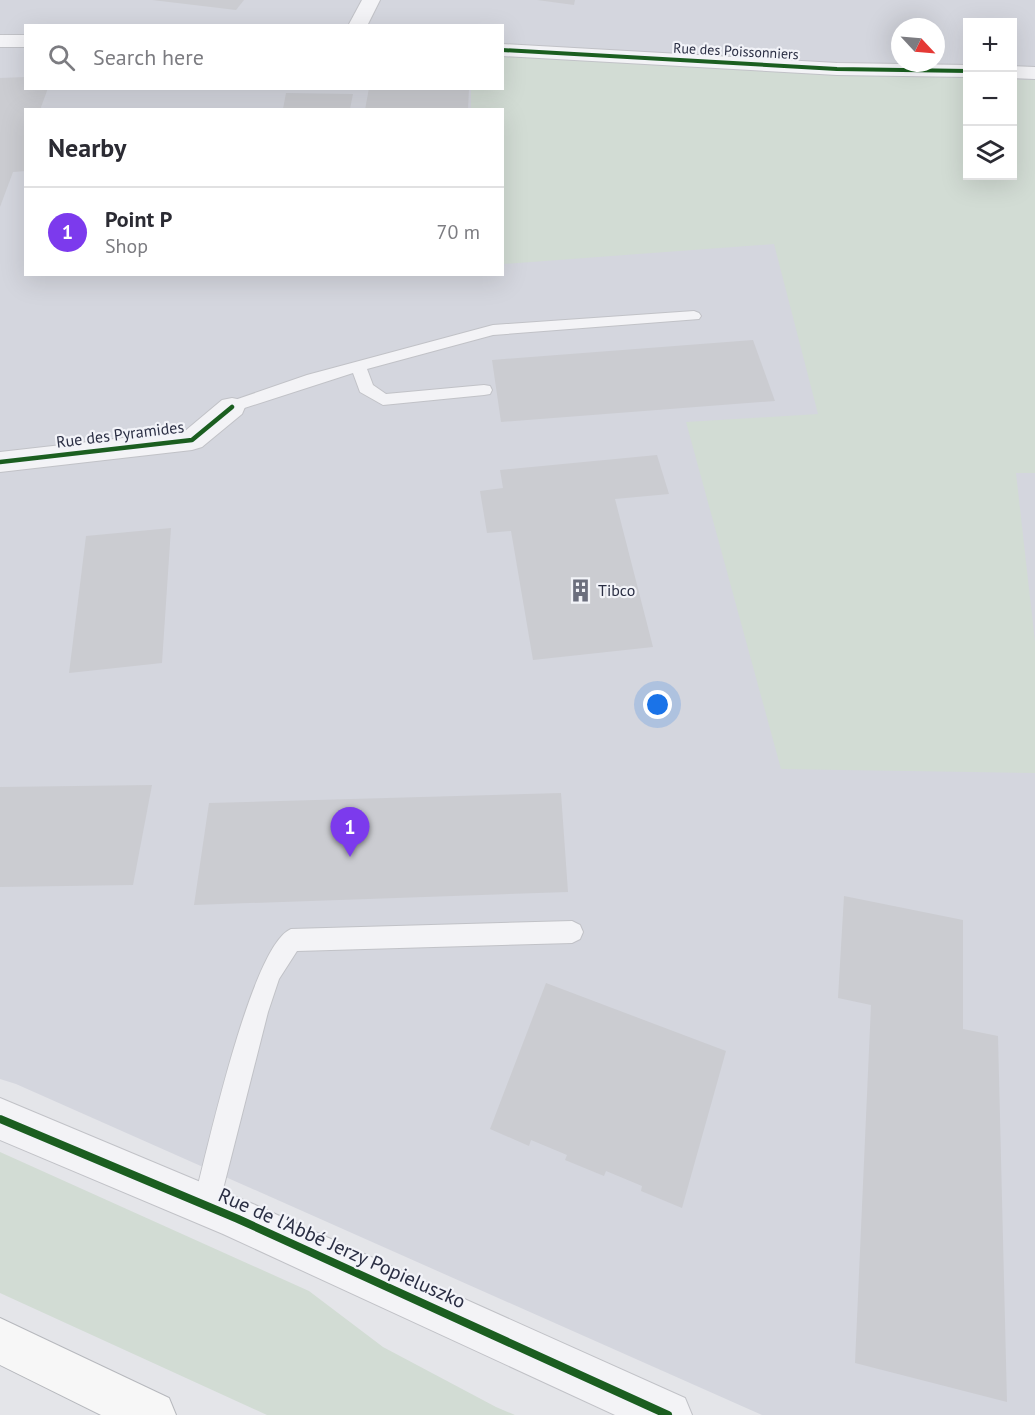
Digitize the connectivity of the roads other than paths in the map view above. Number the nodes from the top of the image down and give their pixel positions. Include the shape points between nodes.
1 (371, 0) edge
2 (358, 24) edge
3 (0, 41) edge
4 (24, 41) edge
5 (504, 50) edge
6 (963, 71) edge
7 (1017, 72) edge
8 (1035, 73) edge
9 (694, 316) dead end
10 (358, 367) junction
11 (484, 390) dead end
12 (232, 407) joint
13 (0, 462) edge
14 (572, 932) dead end
15 (0, 1119) edge
16 (206, 1205) junction
17 (0, 1341) edge
18 (152, 1415) edge
19 (668, 1415) edge

1 - 2 street
3 - 4 street
5 - 6 street, Rue des Poissonniers via 837,69
7 - 8 street
9 - 10 lane via 493,330
10 - 11 lane via 366,388 384,400
10 - 12 lane
12 - 13 street, Rue des Pyramides via 192,440
14 - 16 lane via 291,940 270,973 256,1012
15 - 16 street, Rue de l'Abbé Jerzy Popieluszko
16 - 19 street, Rue de l'Abbé Jerzy Popieluszko
17 - 18 highway

